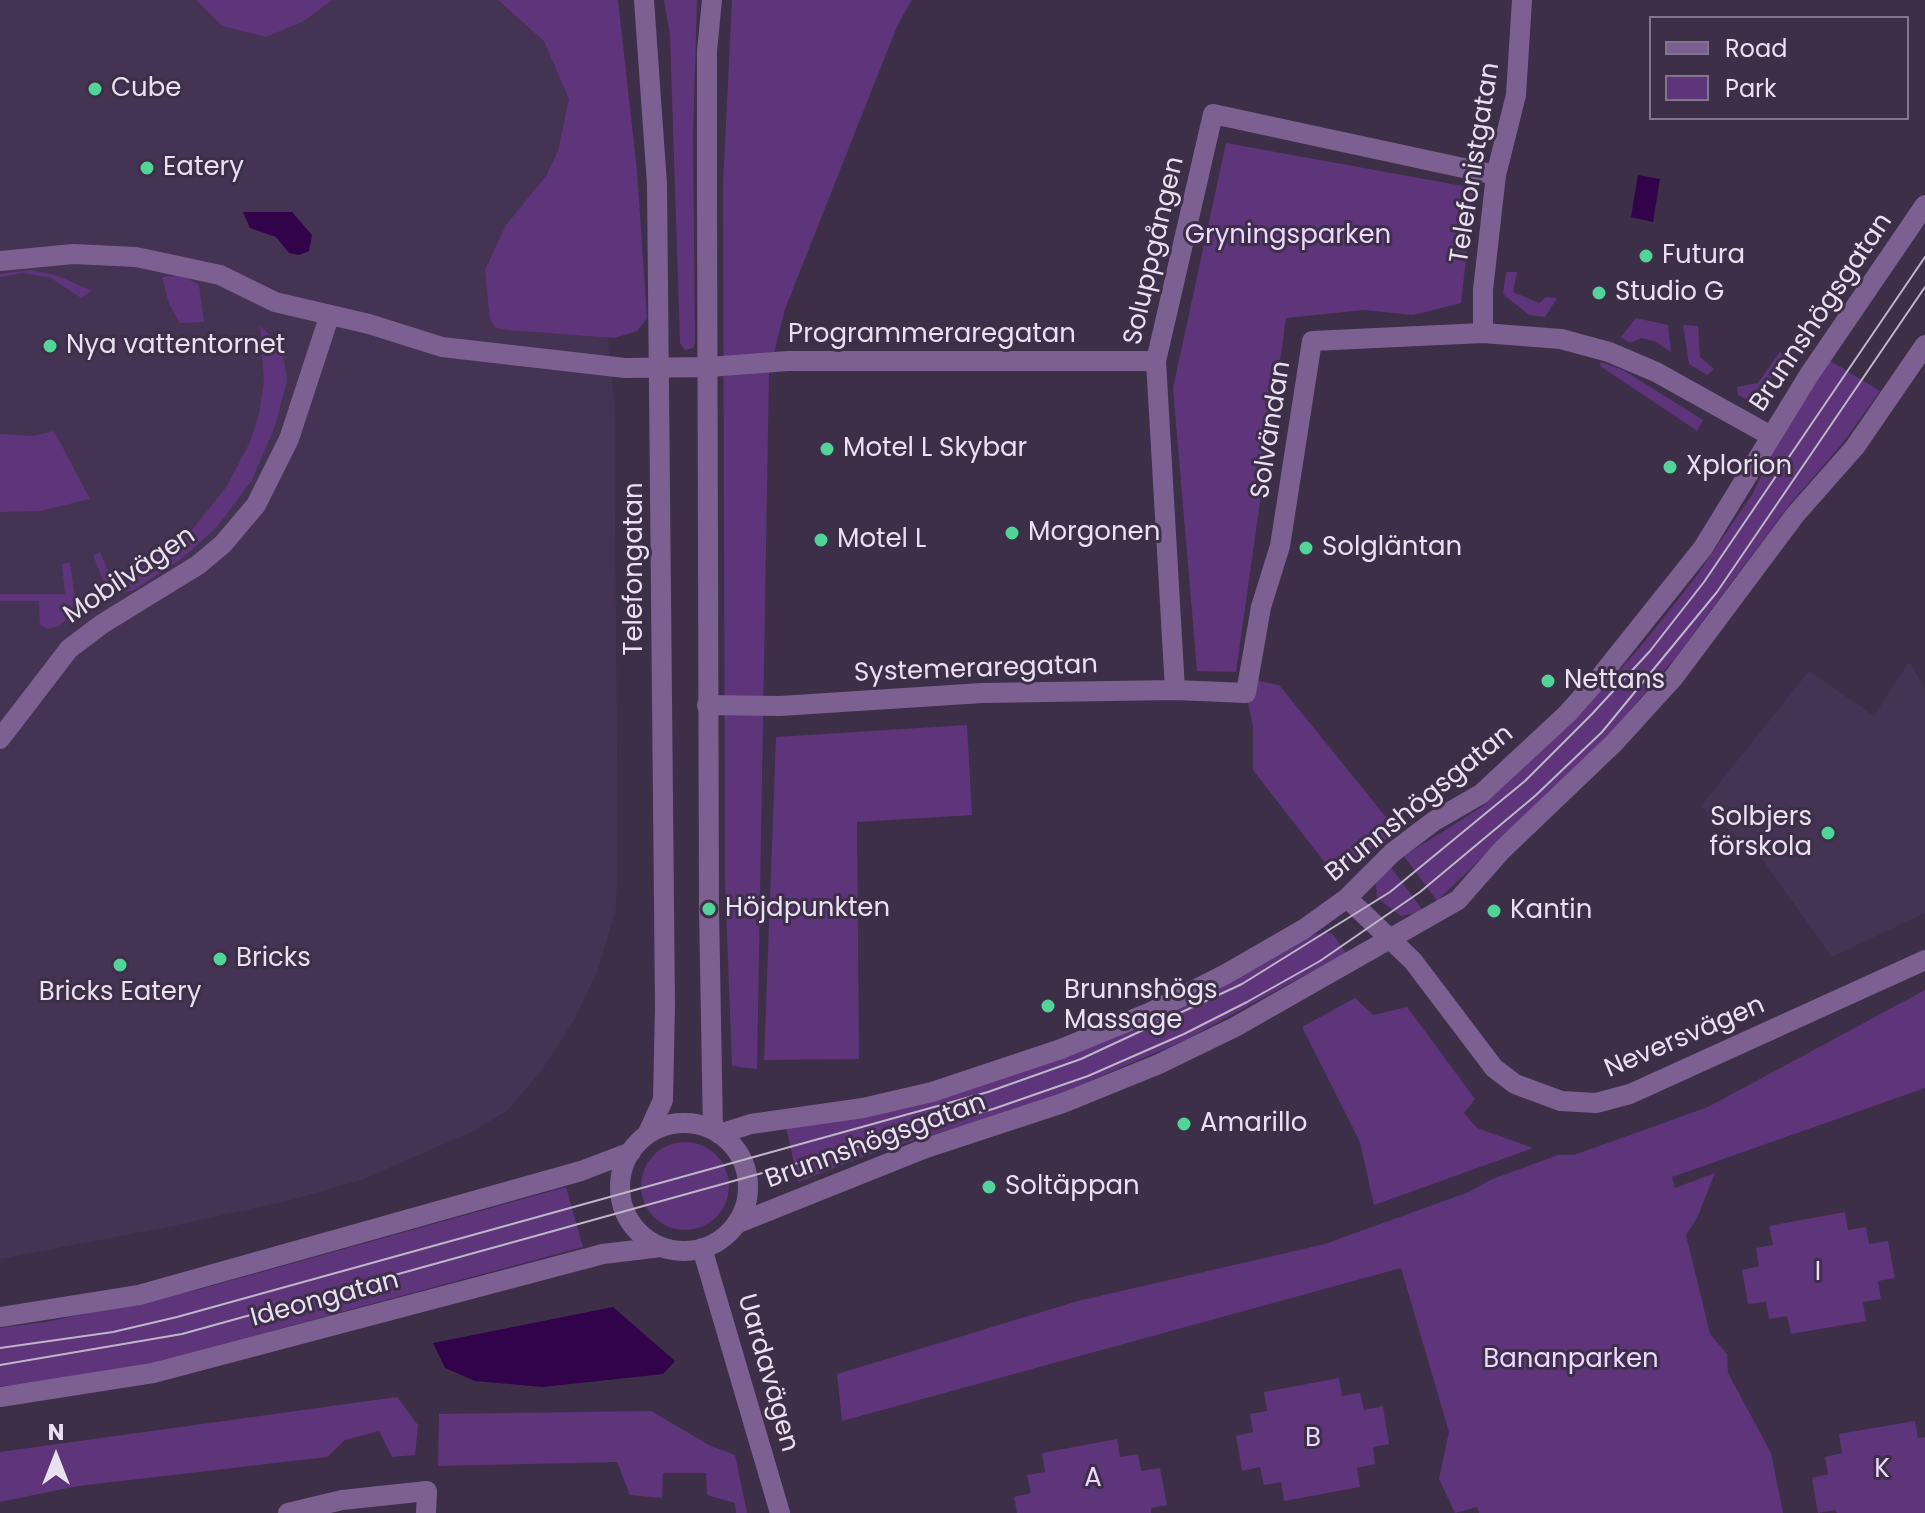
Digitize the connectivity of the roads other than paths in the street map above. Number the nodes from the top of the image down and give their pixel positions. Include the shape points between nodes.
1 (644, 0) edge
2 (712, 0) edge
3 (1522, 0) edge
4 (1496, 175) junction
5 (1925, 205) edge
6 (0, 261) edge
7 (329, 317) junction
8 (1483, 333) junction
9 (1925, 345) edge
10 (1156, 361) junction
11 (709, 367) junction
12 (660, 368) junction
13 (1771, 436) junction
14 (1175, 690) junction
15 (1246, 693) joint
16 (707, 705) junction
17 (0, 739) edge
18 (1347, 898) junction
19 (1393, 940) junction
20 (1925, 960) edge
21 (716, 1132) junction
22 (647, 1135) junction
23 (631, 1152) junction
24 (736, 1224) junction
25 (661, 1247) junction
26 (702, 1248) junction
27 (0, 1317) edge
28 (0, 1397) edge
29 (288, 1513) edge
30 (426, 1513) edge
31 (780, 1513) edge

1 - 12 street, Telefongatan via 657,184
2 - 11 street via 707,51
3 - 4 street, Telefonistgatan via 1516,95
4 - 8 street, Telefonistgatan
4 - 10 street, Soluppgången via 1213,114
5 - 13 street, Brunnshögsgatan
6 - 7 street via 105,254 152,259 220,275 275,302
7 - 12 street via 477,354
7 - 17 street, Mobilvägen via 289,439 256,505 198,565 69,649
8 - 13 street via 1561,339 1609,352
8 - 15 street, Solvändan via 1312,341 1280,546 1261,607
9 - 19 street, Brunnshögsgatan via 1855,447 1795,515 1674,677 1458,900
10 - 11 street, Programmeraregatan via 788,361
10 - 14 street, Soluppgången
11 - 12 street
11 - 16 street
12 - 22 street, Telefongatan via 664,1089
13 - 18 street, Brunnshögsgatan via 1703,548 1568,713 1481,794 1392,853
14 - 15 street, Systemeraregatan
14 - 16 street, Systemeraregatan
16 - 21 street
18 - 19 street, Neversvägen
18 - 21 street, Brunnshögsgatan via 1226,974 1061,1049 932,1092
19 - 20 street, Neversvägen via 1494,1068 1539,1094 1596,1103 1630,1094
19 - 24 street, Brunnshögsgatan via 1159,1064
21 - 22 street via 677,1124
21 - 24 street via 738,1153 747,1178 745,1205
22 - 23 street
23 - 25 street via 621,1176 624,1212 644,1237
23 - 27 street, Ideongatan via 482,1200 139,1295
24 - 26 street
25 - 26 street
25 - 28 street, Ideongatan via 603,1254 153,1373
26 - 31 street, Uardavägen
29 - 30 street via 342,1500 427,1491

